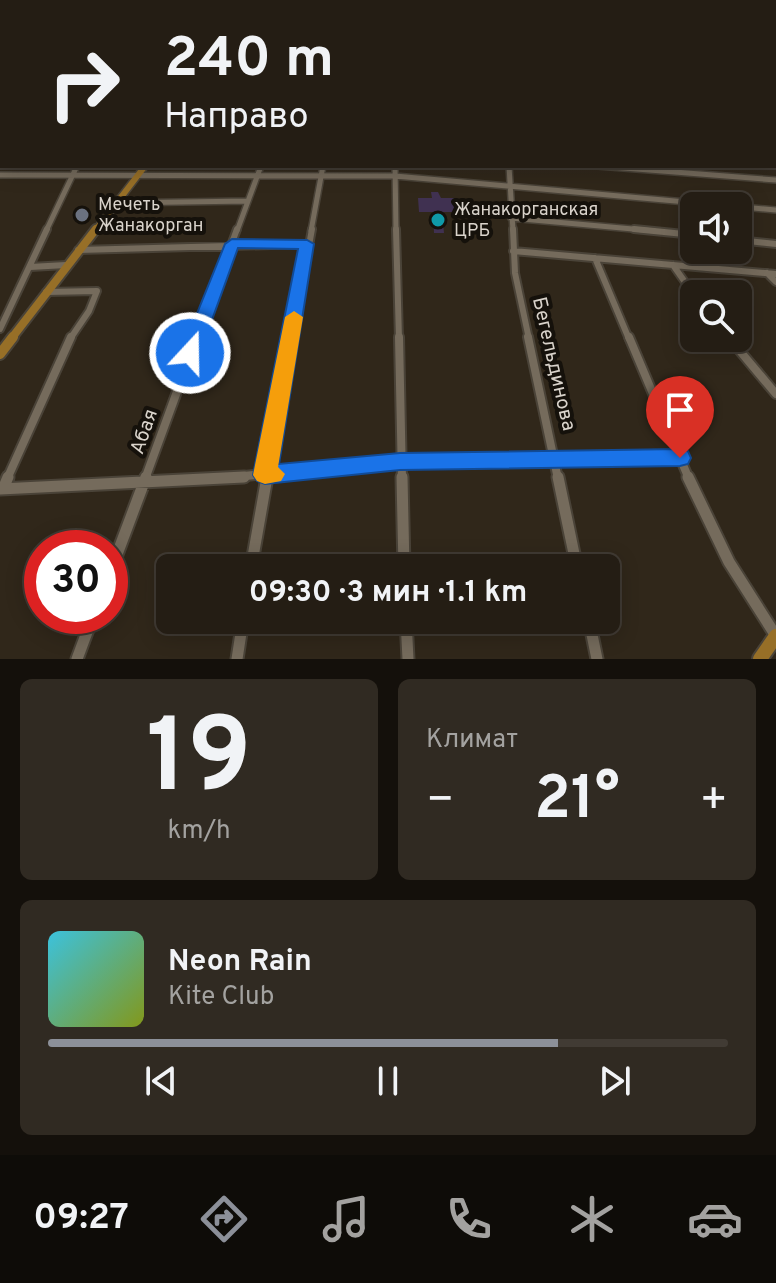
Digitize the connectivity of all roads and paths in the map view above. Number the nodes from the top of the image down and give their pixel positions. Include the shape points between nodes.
1 (76, 168) edge
2 (143, 168) edge
3 (509, 168) edge
4 (623, 168) edge
5 (259, 170) edge
6 (322, 170) edge
7 (395, 171) edge
8 (138, 174) junction
9 (0, 175) edge
10 (72, 176) junction
11 (776, 180) edge
12 (512, 185) junction
13 (248, 201) junction
14 (116, 203) junction
15 (776, 210) edge
16 (511, 218) junction
17 (680, 234) edge
18 (752, 241) edge
19 (232, 244) junction
20 (307, 244) junction
21 (776, 244) edge
22 (78, 250) junction
23 (513, 251) junction
24 (595, 258) junction
25 (66, 265) junction
26 (673, 265) junction
27 (30, 267) junction
28 (767, 273) junction
29 (776, 274) edge
30 (684, 280) edge
31 (776, 282) edge
32 (46, 292) junction
33 (0, 329) edge
34 (741, 352) edge
35 (0, 354) edge
36 (776, 394) edge
37 (680, 458) junction
38 (556, 459) junction
39 (400, 461) junction
40 (265, 475) junction
41 (146, 482) junction
42 (2, 489) edge
43 (127, 530) edge
44 (253, 554) edge
45 (403, 554) edge
46 (574, 554) edge
47 (86, 634) edge
48 (241, 634) edge
49 (407, 634) edge
50 (592, 634) edge
51 (776, 636) edge
52 (77, 659) edge
53 (237, 659) edge
54 (408, 659) edge
55 (597, 659) edge
56 (760, 659) edge

1 - 10 street
2 - 8 main road
3 - 12 street, Бегельдинова
4 - 11 street
5 - 6 street
5 - 8 street
5 - 13 street, Абая
6 - 7 street
6 - 20 street
7 - 12 street
7 - 39 street
8 - 10 street
8 - 14 main road
9 - 10 street
10 - 27 street
12 - 15 street
12 - 16 street, Бегельдинова
13 - 14 street
13 - 19 street, Абая
14 - 22 main road
16 - 17 street
16 - 23 street, Бегельдинова
18 - 21 street
19 - 20 street
19 - 22 street
19 - 41 street, Абая
20 - 40 street
22 - 25 main road
23 - 24 street
23 - 38 street, Бегельдинова via 525,333
24 - 26 street
24 - 37 street
25 - 27 street
25 - 32 main road
26 - 28 street
26 - 30 street
27 - 33 street
28 - 29 street
28 - 31 street
32 - 35 main road
32 - 42 street via 97,291 67,343
34 - 36 street
37 - 38 street
37 - 51 street via 729,562
38 - 39 street
38 - 46 street, Бегельдинова
39 - 40 street
39 - 45 street
40 - 41 street
40 - 44 street
41 - 42 street
41 - 43 street, Абая
47 - 52 street
48 - 53 street
49 - 54 street
50 - 55 street
51 - 56 main road

